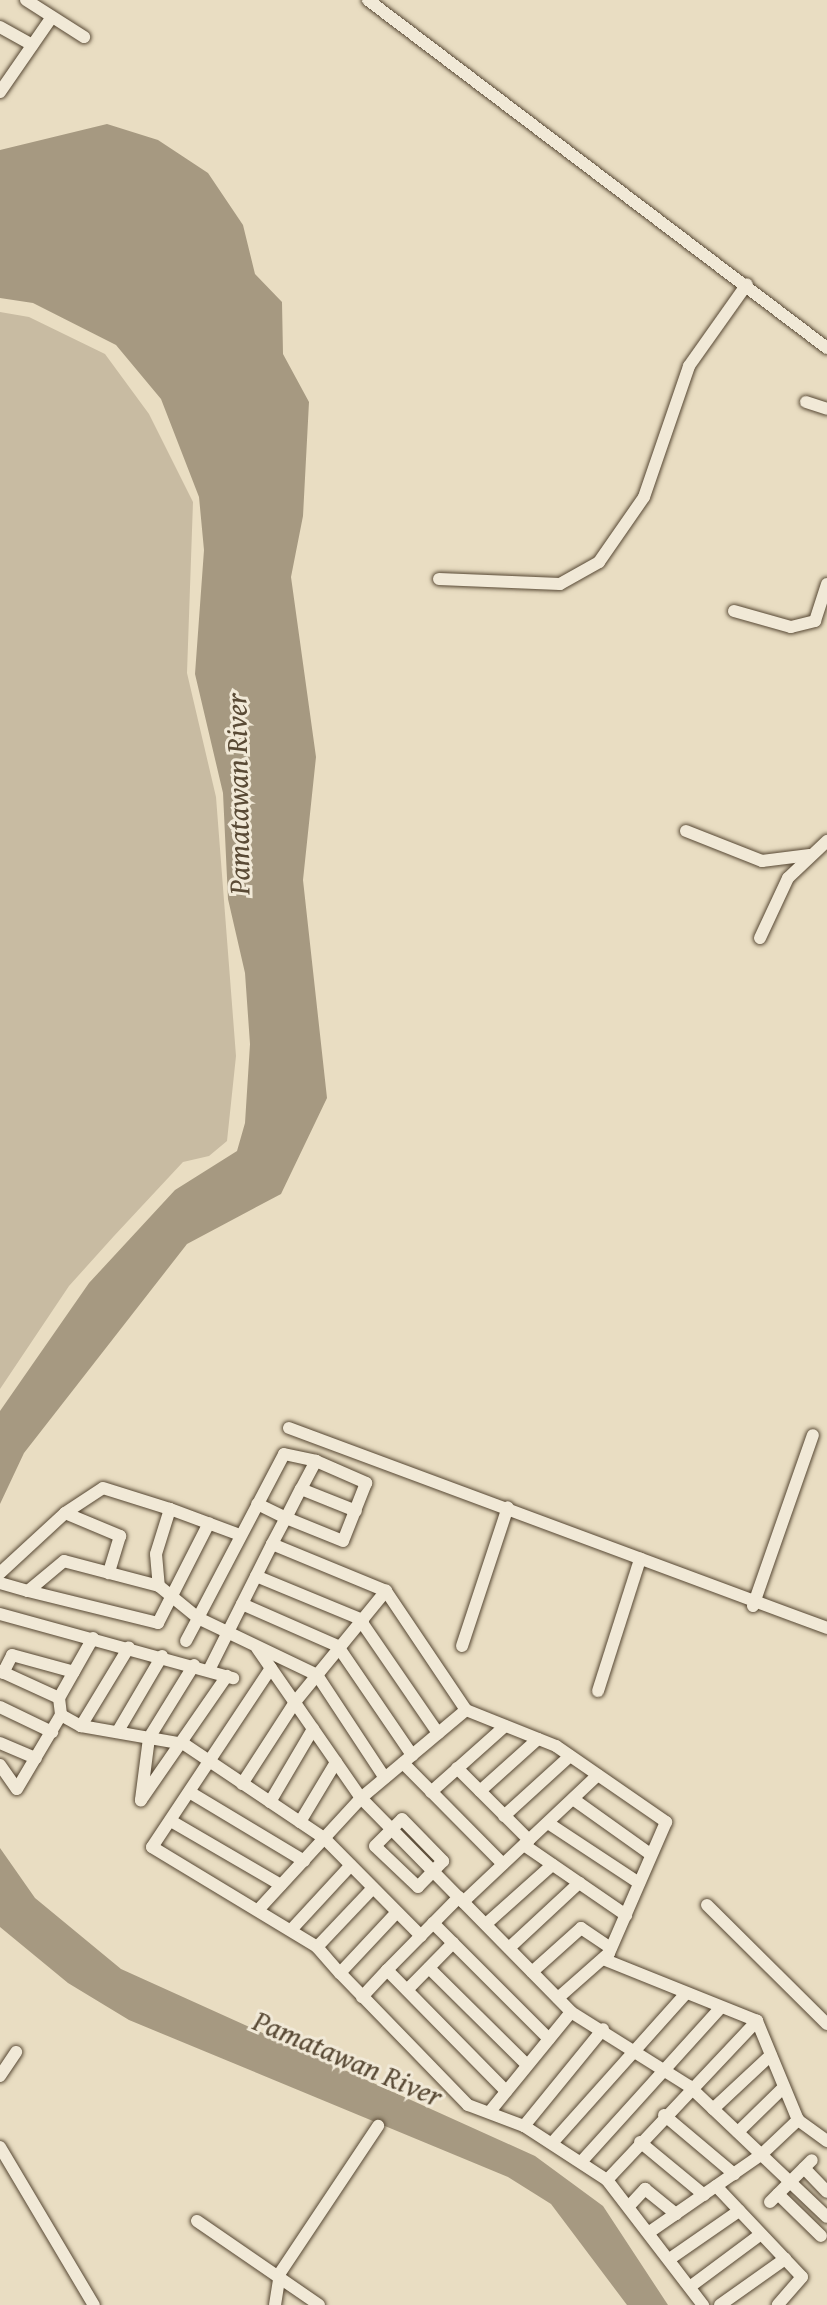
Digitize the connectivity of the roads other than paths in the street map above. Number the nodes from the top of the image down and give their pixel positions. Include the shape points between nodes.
1 (26, 0) edge
2 (368, 0) edge
3 (52, 17) junction
4 (0, 27) edge
5 (84, 37) dead end
6 (32, 45) junction
7 (0, 92) edge
8 (747, 284) junction
9 (827, 348) edge
10 (806, 402) dead end
11 (827, 409) edge
12 (439, 579) dead end
13 (827, 584) edge
14 (734, 611) dead end
15 (686, 831) dead end
16 (827, 841) edge
17 (810, 855) junction
18 (760, 938) dead end
19 (289, 1428) dead end
20 (813, 1435) dead end
21 (316, 1461) junction
22 (301, 1489) junction
23 (257, 1504) junction
24 (508, 1507) junction
25 (170, 1509) junction
26 (356, 1511) junction
27 (65, 1513) junction
28 (286, 1518) junction
29 (209, 1523) junction
30 (240, 1535) junction
31 (272, 1544) junction
32 (640, 1559) junction
33 (0, 1573) edge
34 (109, 1573) junction
35 (256, 1576) junction
36 (0, 1583) edge
37 (159, 1586) junction
38 (28, 1591) junction
39 (386, 1591) junction
40 (172, 1593) junction
41 (242, 1604) junction
42 (753, 1606) junction
43 (0, 1614) edge
44 (198, 1618) junction
45 (362, 1621) junction
46 (827, 1628) edge
47 (227, 1634) junction
48 (93, 1638) junction
49 (186, 1641) dead end
50 (462, 1646) dead end
51 (129, 1647) junction
52 (257, 1648) junction
53 (340, 1648) junction
54 (162, 1656) junction
55 (194, 1665) junction
56 (271, 1668) junction
57 (209, 1670) junction
58 (1, 1672) edge
59 (74, 1672) junction
60 (317, 1675) junction
61 (598, 1691) dead end
62 (59, 1698) junction
63 (295, 1702) junction
64 (0, 1707) edge
65 (466, 1710) junction
66 (61, 1715) junction
67 (81, 1726) junction
68 (505, 1726) junction
69 (313, 1729) junction
70 (118, 1731) junction
71 (52, 1732) junction
72 (438, 1733) junction
73 (149, 1738) junction
74 (538, 1739) junction
75 (0, 1743) edge
76 (184, 1744) junction
77 (570, 1756) junction
78 (36, 1758) junction
79 (407, 1759) junction
80 (336, 1762) junction
81 (212, 1763) junction
82 (0, 1765) edge
83 (457, 1768) junction
84 (598, 1775) junction
85 (385, 1778) junction
86 (242, 1784) junction
87 (480, 1791) junction
88 (431, 1792) junction
89 (191, 1793) junction
90 (361, 1798) junction
91 (573, 1799) junction
92 (270, 1802) junction
93 (504, 1816) junction
94 (171, 1821) junction
95 (300, 1822) junction
96 (548, 1823) junction
97 (391, 1828) junction
98 (324, 1838) junction
99 (526, 1843) junction
100 (650, 1854) junction
101 (304, 1861) junction
102 (503, 1864) junction
103 (351, 1865) junction
104 (552, 1865) junction
105 (433, 1871) junction
106 (579, 1883) junction
107 (639, 1883) junction
108 (281, 1885) junction
109 (373, 1888) junction
110 (461, 1900) junction
111 (707, 1905) dead end
112 (259, 1909) junction
113 (397, 1912) junction
114 (626, 1915) junction
115 (433, 1923) junction
116 (486, 1924) junction
117 (291, 1930) junction
118 (421, 1936) junction
119 (453, 1943) junction
120 (317, 1947) junction
121 (509, 1948) junction
122 (611, 1948) junction
123 (603, 1959) junction
124 (429, 1968) junction
125 (387, 1970) junction
126 (532, 1972) junction
127 (340, 1973) junction
128 (407, 1990) junction
129 (686, 1993) junction
130 (362, 1997) junction
131 (558, 1998) junction
132 (721, 2007) junction
133 (571, 2012) junction
134 (757, 2021) junction
135 (827, 2024) edge
136 (603, 2029) junction
137 (549, 2039) junction
138 (633, 2046) junction
139 (16, 2052) dead end
140 (771, 2055) junction
141 (527, 2065) junction
142 (662, 2065) junction
143 (0, 2076) edge
144 (689, 2086) junction
145 (784, 2087) junction
146 (506, 2091) junction
147 (492, 2109) junction
148 (713, 2109) junction
149 (664, 2115) junction
150 (798, 2120) junction
151 (378, 2126) dead end
152 (524, 2126) junction
153 (738, 2132) junction
154 (827, 2141) edge
155 (553, 2142) junction
156 (640, 2142) junction
157 (0, 2147) edge
158 (762, 2154) junction
159 (582, 2161) junction
160 (734, 2174) junction
161 (607, 2180) junction
162 (791, 2181) junction
163 (716, 2186) junction
164 (827, 2192) edge
165 (704, 2195) junction
166 (631, 2204) junction
167 (739, 2211) junction
168 (676, 2214) junction
169 (827, 2217) edge
170 (197, 2221) dead end
171 (651, 2231) junction
172 (761, 2234) junction
173 (821, 2236) edge
174 (671, 2258) junction
175 (785, 2259) junction
176 (280, 2273) junction
177 (691, 2286) junction
178 (94, 2305) edge
179 (275, 2305) edge
180 (319, 2305) edge
181 (703, 2305) edge
182 (720, 2305) edge
183 (778, 2305) edge

1 - 3 street
2 - 8 street
3 - 5 street
3 - 6 street
4 - 6 street
6 - 7 street
8 - 9 street
8 - 12 street via 689,366 644,497 599,562 560,584
10 - 11 street
13 - 14 street via 815,621 791,627
15 - 17 street via 762,861
16 - 17 street
17 - 18 street via 788,878
19 - 24 street
20 - 42 street
21 - 22 street
21 - 23 street via 284,1454
21 - 26 street via 365,1479
22 - 26 street
22 - 28 street
23 - 28 street
23 - 30 street
24 - 32 street
24 - 50 street
25 - 27 street via 103,1488
25 - 29 street
25 - 37 street via 156,1554
26 - 28 street via 343,1541
27 - 33 street
27 - 34 street via 120,1536
28 - 31 street
29 - 30 street
29 - 40 street
30 - 44 street
31 - 35 street
31 - 39 street
32 - 42 street
32 - 61 street
34 - 37 street
34 - 38 street via 64,1561
35 - 41 street
35 - 45 street
36 - 38 street
37 - 40 street
38 - 40 street via 156,1624
39 - 45 street
39 - 65 street
40 - 44 street
41 - 47 street
41 - 53 street
42 - 46 street
43 - 48 street
44 - 47 street
44 - 49 street
45 - 53 street
45 - 72 street
47 - 52 street
47 - 57 street
48 - 51 street
48 - 59 street
51 - 54 street
51 - 67 street
52 - 56 street
52 - 60 street
53 - 60 street
53 - 79 street
54 - 55 street
54 - 70 street
55 - 57 street
55 - 73 street
56 - 63 street
56 - 81 street
57 - 76 street via 230,1677
58 - 59 street via 12,1655
58 - 62 street
59 - 62 street
60 - 63 street
60 - 85 street
62 - 66 street
63 - 69 street
63 - 86 street
64 - 71 street
65 - 68 street
65 - 72 street
66 - 67 street
66 - 71 street
67 - 70 street
68 - 74 street
68 - 83 street
69 - 80 street
69 - 92 street
70 - 73 street
71 - 78 street
72 - 79 street
73 - 76 street
73 - 76 street via 141,1800
74 - 77 street
74 - 87 street
75 - 78 street
76 - 81 street
77 - 84 street
77 - 93 street
78 - 82 street via 17,1789
79 - 85 street
79 - 88 street
80 - 90 street
80 - 95 street
81 - 86 street
81 - 89 street
83 - 87 street
83 - 88 street
84 - 91 street
84 - 100 street via 666,1822
85 - 90 street
86 - 92 street
87 - 93 street
88 - 102 street
89 - 94 street
89 - 101 street
90 - 97 street
90 - 98 street
91 - 96 street
91 - 100 street
92 - 95 street
93 - 99 street
94 - 108 street
94 - 112 street via 152,1847
95 - 98 street
96 - 99 street
96 - 107 street
97 - 105 street
97 - 105 street via 375,1846 418,1887
98 - 101 street
98 - 103 street
99 - 102 street
99 - 104 street
100 - 107 street
101 - 108 street
102 - 110 street
103 - 109 street
103 - 117 street
104 - 106 street
104 - 116 street
105 - 110 street
106 - 114 street
106 - 121 street
107 - 114 street
108 - 112 street
109 - 113 street
109 - 120 street
110 - 115 street
110 - 116 street
111 - 135 street
112 - 117 street
113 - 118 street
113 - 127 street
114 - 122 street
115 - 118 street
115 - 119 street
116 - 121 street
117 - 120 street
118 - 125 street
119 - 124 street
119 - 137 street
120 - 127 street
121 - 126 street
122 - 123 street
122 - 126 street via 581,1928
123 - 129 street
123 - 131 street
124 - 128 street
124 - 141 street
125 - 128 street
125 - 130 street
126 - 131 street
127 - 130 street
128 - 146 street
129 - 132 street
129 - 138 street
130 - 147 street via 468,2105
131 - 133 street
132 - 134 street
132 - 142 street
133 - 136 street
133 - 137 street
134 - 140 street
134 - 144 street
136 - 138 street
136 - 152 street
137 - 141 street
138 - 142 street
138 - 155 street
139 - 143 street
140 - 145 street
140 - 148 street
141 - 146 street
142 - 144 street
142 - 159 street
144 - 148 street
144 - 149 street
145 - 150 street
145 - 153 street
146 - 147 street
147 - 152 street
148 - 153 street
149 - 156 street
149 - 160 street
150 - 154 street
150 - 158 street
151 - 176 street
152 - 155 street
153 - 158 street
155 - 159 street
156 - 161 street
156 - 165 street
157 - 178 street
158 - 160 street
158 - 162 street
159 - 161 street
160 - 163 street
161 - 166 street
162 - 164 street via 808,2164
162 - 169 street
162 - 173 street via 774,2198
163 - 165 street
163 - 167 street
165 - 168 street
166 - 168 street via 645,2189
166 - 171 street
167 - 172 street
167 - 174 street
168 - 171 street
170 - 176 street
171 - 174 street
172 - 175 street
172 - 177 street
174 - 177 street
175 - 182 street
175 - 183 street via 802,2277
176 - 179 street
176 - 180 street
177 - 181 street

